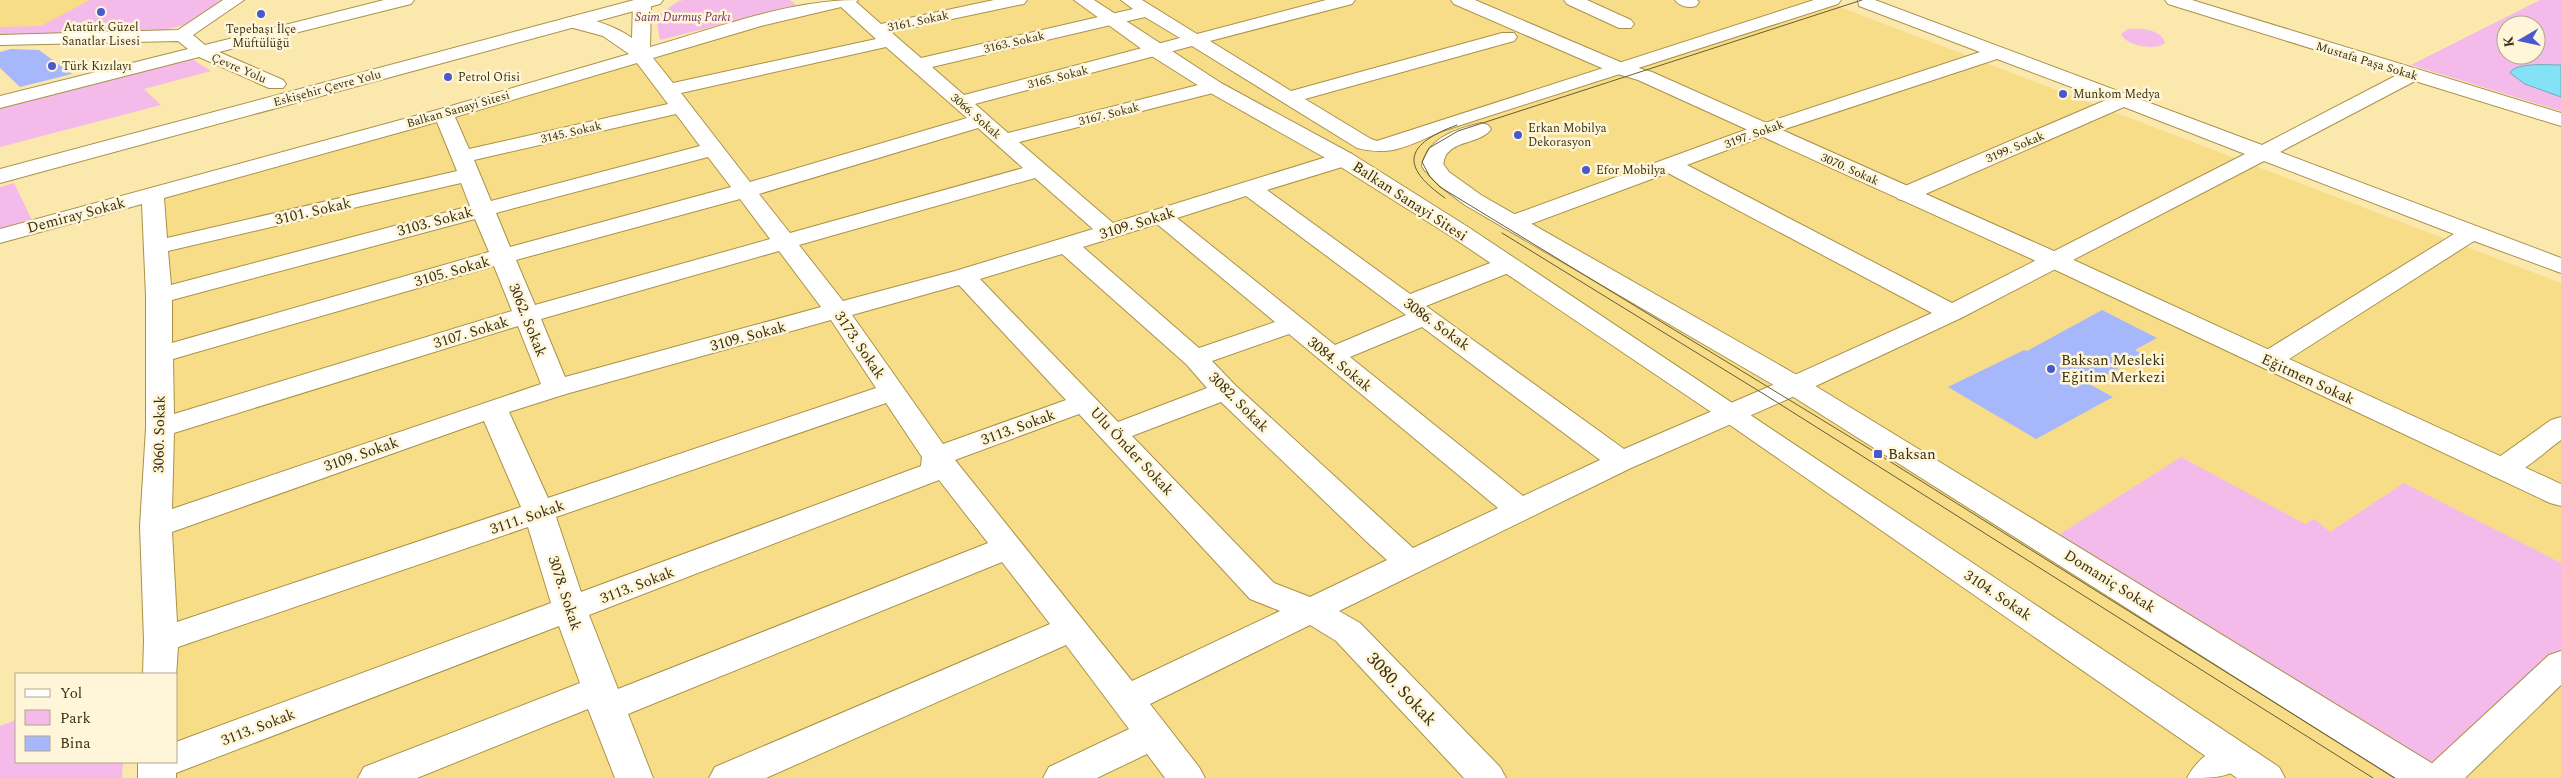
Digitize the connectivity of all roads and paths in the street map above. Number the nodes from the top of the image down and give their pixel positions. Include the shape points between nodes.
1 (236, 0) edge
2 (405, 0) edge
3 (599, 0) edge
4 (1018, 0) edge
5 (1083, 0) edge
6 (1130, 0) edge
7 (1346, 0) edge
8 (1460, 0) edge
9 (1476, 0) edge
10 (1573, 0) edge
11 (1832, 0) edge
12 (2174, 0) edge
13 (847, 1) edge
14 (1868, 1) edge
15 (648, 2) edge
16 (1148, 12) junction
17 (1110, 20) junction
18 (572, 22) junction
19 (1625, 24) dead end
20 (182, 35) junction
21 (883, 35) junction
22 (1508, 37) dead end
23 (0, 40) edge
24 (1193, 40) junction
25 (1157, 51) junction
26 (202, 52) junction
27 (1999, 52) junction
28 (641, 54) junction
29 (917, 65) junction
30 (1631, 69) junction
31 (2412, 75) junction
32 (276, 84) junction
33 (1214, 87) junction
34 (1287, 98) junction
35 (675, 99) junction
36 (2124, 100) junction
37 (0, 102) edge
38 (960, 102) junction
39 (981, 120) junction
40 (2561, 120) edge
41 (447, 121) junction
42 (1763, 130) junction
43 (1004, 140) junction
44 (712, 149) junction
45 (2263, 153) junction
46 (0, 158) edge
47 (1344, 159) junction
48 (465, 166) junction
49 (1670, 166) junction
50 (1038, 170) junction
51 (0, 176) edge
52 (1251, 189) junction
53 (747, 190) junction
54 (1906, 194) junction
55 (153, 198) junction
56 (482, 208) junction
57 (1161, 216) junction
58 (1512, 223) junction
59 (1109, 232) junction
60 (2473, 232) junction
61 (0, 236) edge
62 (784, 242) junction
63 (1066, 245) junction
64 (157, 247) junction
65 (502, 256) junction
66 (2056, 261) junction
67 (1507, 265) junction
68 (2561, 266) edge
69 (964, 276) junction
70 (159, 296) junction
71 (1418, 310) junction
72 (837, 311) junction
73 (1952, 313) junction
74 (526, 315) junction
75 (1291, 324) junction
76 (159, 356) junction
77 (1331, 356) junction
78 (1196, 358) junction
79 (2269, 360) junction
80 (1794, 385) junction
81 (556, 388) junction
82 (1225, 391) junction
83 (892, 392) junction
84 (1086, 402) junction
85 (493, 408) junction
86 (1730, 412) junction
87 (2561, 426) edge
88 (160, 428) junction
89 (1114, 433) junction
90 (937, 456) junction
91 (1621, 461) junction
92 (2502, 469) junction
93 (2561, 496) edge
94 (1520, 510) junction
95 (539, 512) junction
96 (156, 526) junction
97 (1009, 547) junction
98 (1409, 562) junction
99 (570, 610) junction
100 (1310, 610) junction
101 (1072, 628) junction
102 (161, 640) junction
103 (2561, 664) edge
104 (160, 673) edge
105 (603, 699) junction
106 (1126, 699) junction
107 (1153, 734) junction
108 (178, 759) edge
109 (2219, 767) edge
110 (377, 778) edge
111 (634, 778) edge
112 (728, 778) edge
113 (1062, 778) edge
114 (1186, 778) edge
115 (1487, 778) edge
116 (2266, 778) edge
117 (2425, 778) edge
118 (2441, 778) edge

1 - 20 main road
2 - 26 main road
3 - 32 main road, Eskişehir Çevre Yolu
4 - 21 main road, 3161. Sokak
5 - 17 main road, Balkan Sanayi Sitesi
6 - 16 main road
7 - 24 main road, 3165. Sokak
8 - 30 main road
9 - 30 main road
10 - 19 main road
11 - 30 main road
12 - 31 main road, Mustafa Paşa Sokak
13 - 21 main road, 3066. Sokak
13 - 28 main road, Balkan Sanayi Sitesi
14 - 27 main road
14 - 30 main road
15 - 18 main road, Eskişehir Çevre Yolu
15 - 28 main road
16 - 17 main road, 3163. Sokak
16 - 24 main road
17 - 25 main road, Balkan Sanayi Sitesi
17 - 29 main road, 3163. Sokak
18 - 28 main road, 3173. Sokak via 618,35
18 - 51 main road, Eskişehir Çevre Yolu
20 - 23 main road
20 - 26 main road, Çevre Yolu
21 - 29 main road, 3066. Sokak
21 - 35 main road, 3161. Sokak
22 - 34 main road
24 - 25 main road, 3165. Sokak
24 - 34 main road
25 - 33 main road, Balkan Sanayi Sitesi
25 - 38 main road, 3165. Sokak
26 - 32 main road, Çevre Yolu
26 - 37 main road
27 - 36 main road
27 - 42 main road, 3197. Sokak
28 - 35 main road, 3173. Sokak
28 - 41 main road, Balkan Sanayi Sitesi
29 - 38 main road, 3066. Sokak
30 - 34 main road via 1377,147 1353,138
30 - 42 main road, 3070. Sokak
30 - 58 main road, Domaniç Sokak via 1457,137 1435,153 1433,166 1441,177
31 - 40 main road, Mustafa Paşa Sokak
31 - 45 main road
32 - 46 main road, Eskişehir Çevre Yolu
33 - 43 main road, 3167. Sokak
33 - 47 main road, Balkan Sanayi Sitesi
35 - 44 main road, 3173. Sokak
35 - 48 main road, 3145. Sokak
36 - 45 main road
36 - 54 main road, 3199. Sokak
38 - 39 main road, 3066. Sokak
39 - 43 main road, 3066. Sokak
39 - 53 main road, 3105. Sokak
41 - 48 main road, 3062. Sokak
41 - 55 main road, Balkan Sanayi Sitesi
42 - 49 main road, 3197. Sokak
42 - 54 main road, 3070. Sokak
43 - 50 main road, 3066. Sokak
44 - 53 main road, 3173. Sokak
44 - 56 main road, 3103. Sokak
45 - 60 main road
45 - 66 main road
47 - 52 main road, 3109. Sokak
47 - 67 main road, Balkan Sanayi Sitesi
48 - 56 main road, 3062. Sokak
48 - 64 main road, 3101. Sokak
49 - 58 main road, 3197. Sokak
49 - 73 main road
50 - 59 main road, 3066. Sokak
50 - 62 main road, 3107. Sokak
52 - 57 main road, 3109. Sokak
52 - 71 main road, 3086. Sokak
53 - 62 main road, 3173. Sokak
53 - 65 main road, 3105. Sokak
54 - 66 main road, 3070. Sokak
55 - 61 main road, Demiray Sokak
55 - 64 main road, 3060. Sokak
56 - 65 main road, 3062. Sokak
56 - 70 main road, 3103. Sokak
57 - 59 main road, 3109. Sokak
57 - 75 main road, 3084. Sokak
58 - 80 main road, Domaniç Sokak
59 - 63 main road, 3109. Sokak
60 - 68 main road
60 - 79 main road
62 - 72 main road, 3173. Sokak
62 - 74 main road, 3107. Sokak
63 - 69 main road, 3109. Sokak
63 - 78 main road, 3082. Sokak
64 - 70 main road, 3060. Sokak
65 - 74 main road, 3062. Sokak
65 - 76 main road, 3105. Sokak
66 - 73 main road
66 - 79 main road, Eğitmen Sokak
67 - 71 main road
67 - 86 main road, Balkan Sanayi Sitesi
69 - 72 main road, 3109. Sokak
69 - 84 main road, Ulu Önder Sokak
70 - 76 main road, 3060. Sokak
71 - 77 main road
71 - 91 main road, 3086. Sokak
72 - 81 main road, 3109. Sokak
72 - 83 main road, 3173. Sokak
73 - 80 main road
74 - 81 main road, 3062. Sokak
74 - 88 main road, 3107. Sokak
75 - 77 main road, 3084. Sokak
75 - 78 main road
76 - 88 main road, 3060. Sokak
77 - 94 main road, 3084. Sokak
78 - 82 main road, 3082. Sokak
79 - 92 main road, Eğitmen Sokak
80 - 86 main road
80 - 117 main road, Domaniç Sokak
81 - 85 main road, 3109. Sokak
82 - 89 main road
82 - 98 main road, 3082. Sokak
83 - 90 main road, 3173. Sokak
83 - 95 main road, 3111. Sokak
84 - 89 main road, Ulu Önder Sokak
84 - 90 main road, 3113. Sokak
85 - 95 main road, 3078. Sokak
85 - 96 main road, 3109. Sokak
86 - 91 main road
86 - 109 main road, 3104. Sokak
87 - 92 main road
88 - 96 main road, 3060. Sokak
89 - 100 main road, Ulu Önder Sokak via 1262,591
90 - 97 main road, 3173. Sokak
90 - 99 main road, 3113. Sokak via 935,471
91 - 94 main road
92 - 93 main road, Eğitmen Sokak
94 - 98 main road
95 - 99 main road, 3078. Sokak
95 - 102 main road, 3111. Sokak
96 - 102 main road, 3060. Sokak
97 - 101 main road, 3173. Sokak
97 - 105 main road
98 - 100 main road
99 - 105 main road, 3078. Sokak
99 - 108 main road, 3113. Sokak
100 - 106 main road
100 - 115 main road, 3080. Sokak via 1348,632
101 - 106 main road, 3173. Sokak
101 - 112 main road
102 - 104 main road, 3060. Sokak
103 - 118 main road
105 - 110 main road
105 - 111 main road, 3078. Sokak
106 - 107 main road, 3173. Sokak
107 - 113 main road
107 - 114 main road, 3173. Sokak
109 - 116 main road, 3104. Sokak

